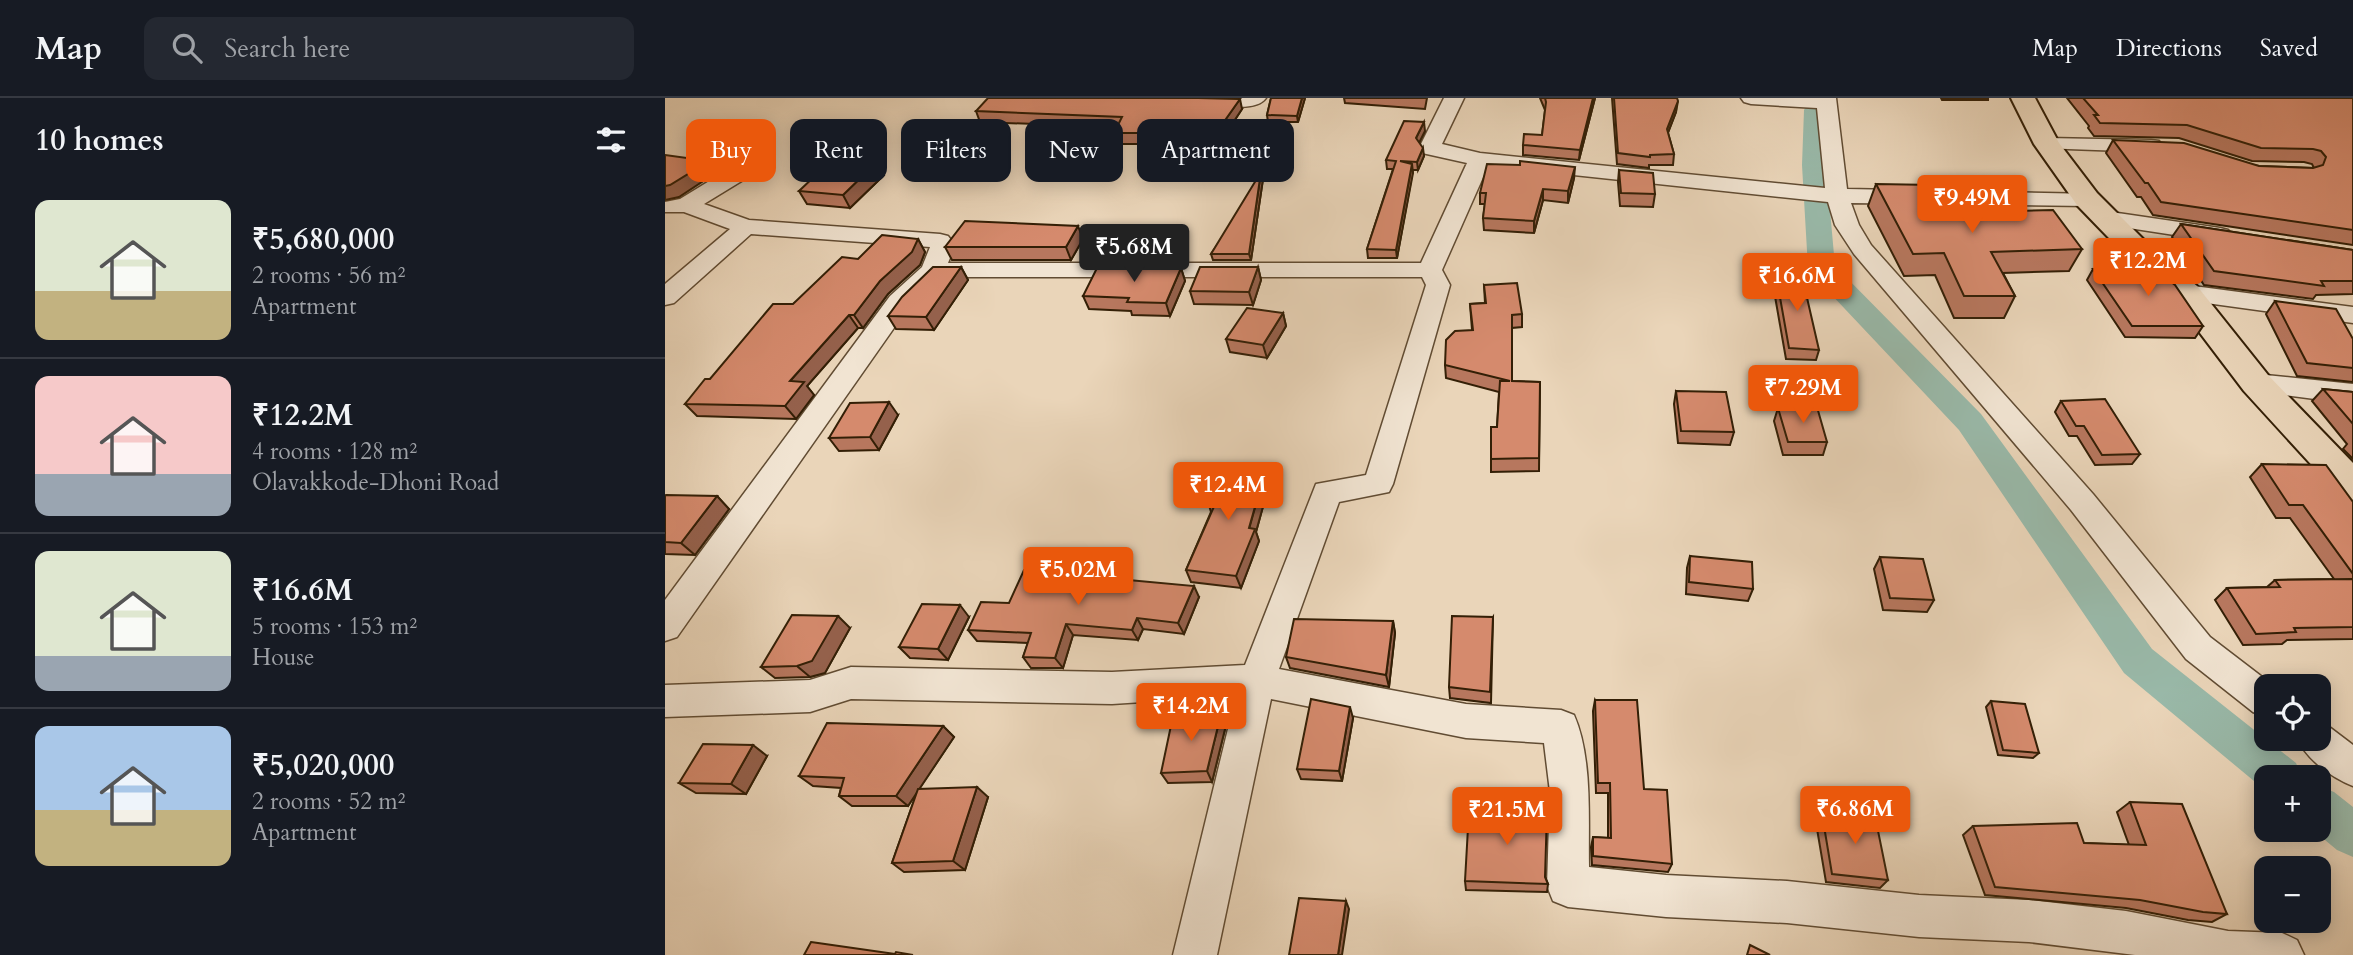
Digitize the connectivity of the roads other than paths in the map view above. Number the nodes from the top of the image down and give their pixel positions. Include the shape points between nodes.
1 (1216, 98) edge
2 (1256, 98) edge
3 (1454, 98) edge
4 (1751, 98) edge
5 (2023, 98) edge
6 (1826, 100) edge
7 (2047, 144) junction
8 (2168, 147) edge
9 (1480, 159) junction
10 (720, 182) edge
11 (1837, 196) junction
12 (676, 206) edge
13 (2095, 209) junction
14 (746, 228) junction
15 (2242, 238) edge
16 (933, 270) junction
17 (1430, 270) junction
18 (2186, 293) junction
19 (665, 297) edge
20 (2353, 315) edge
21 (2256, 383) junction
22 (2353, 394) edge
23 (2353, 486) edge
24 (665, 627) edge
25 (1257, 681) junction
26 (2254, 692) edge
27 (665, 701) edge
28 (2331, 751) edge
29 (2353, 768) edge
30 (1195, 955) edge
31 (2282, 955) edge

1 - 2 street
3 - 9 street via 1430,148
4 - 6 street
5 - 7 main road
6 - 11 street
7 - 8 street
7 - 13 main road
9 - 11 street
9 - 17 street
10 - 12 street
11 - 13 street
11 - 26 street via 1862,249 2082,502 2198,648
12 - 14 street
13 - 15 street
13 - 18 main road
14 - 16 street via 940,241 943,245
14 - 19 street
16 - 17 street
16 - 24 street via 899,302
17 - 25 street via 1438,285 1378,484 1327,492
18 - 20 street
18 - 21 main road
21 - 22 street
21 - 23 main road
25 - 27 street via 1112,688 851,683 810,696
25 - 30 street
25 - 31 street via 1466,721 1561,727 1569,792 1568,886 2029,921 2126,932 2228,952
28 - 29 street

